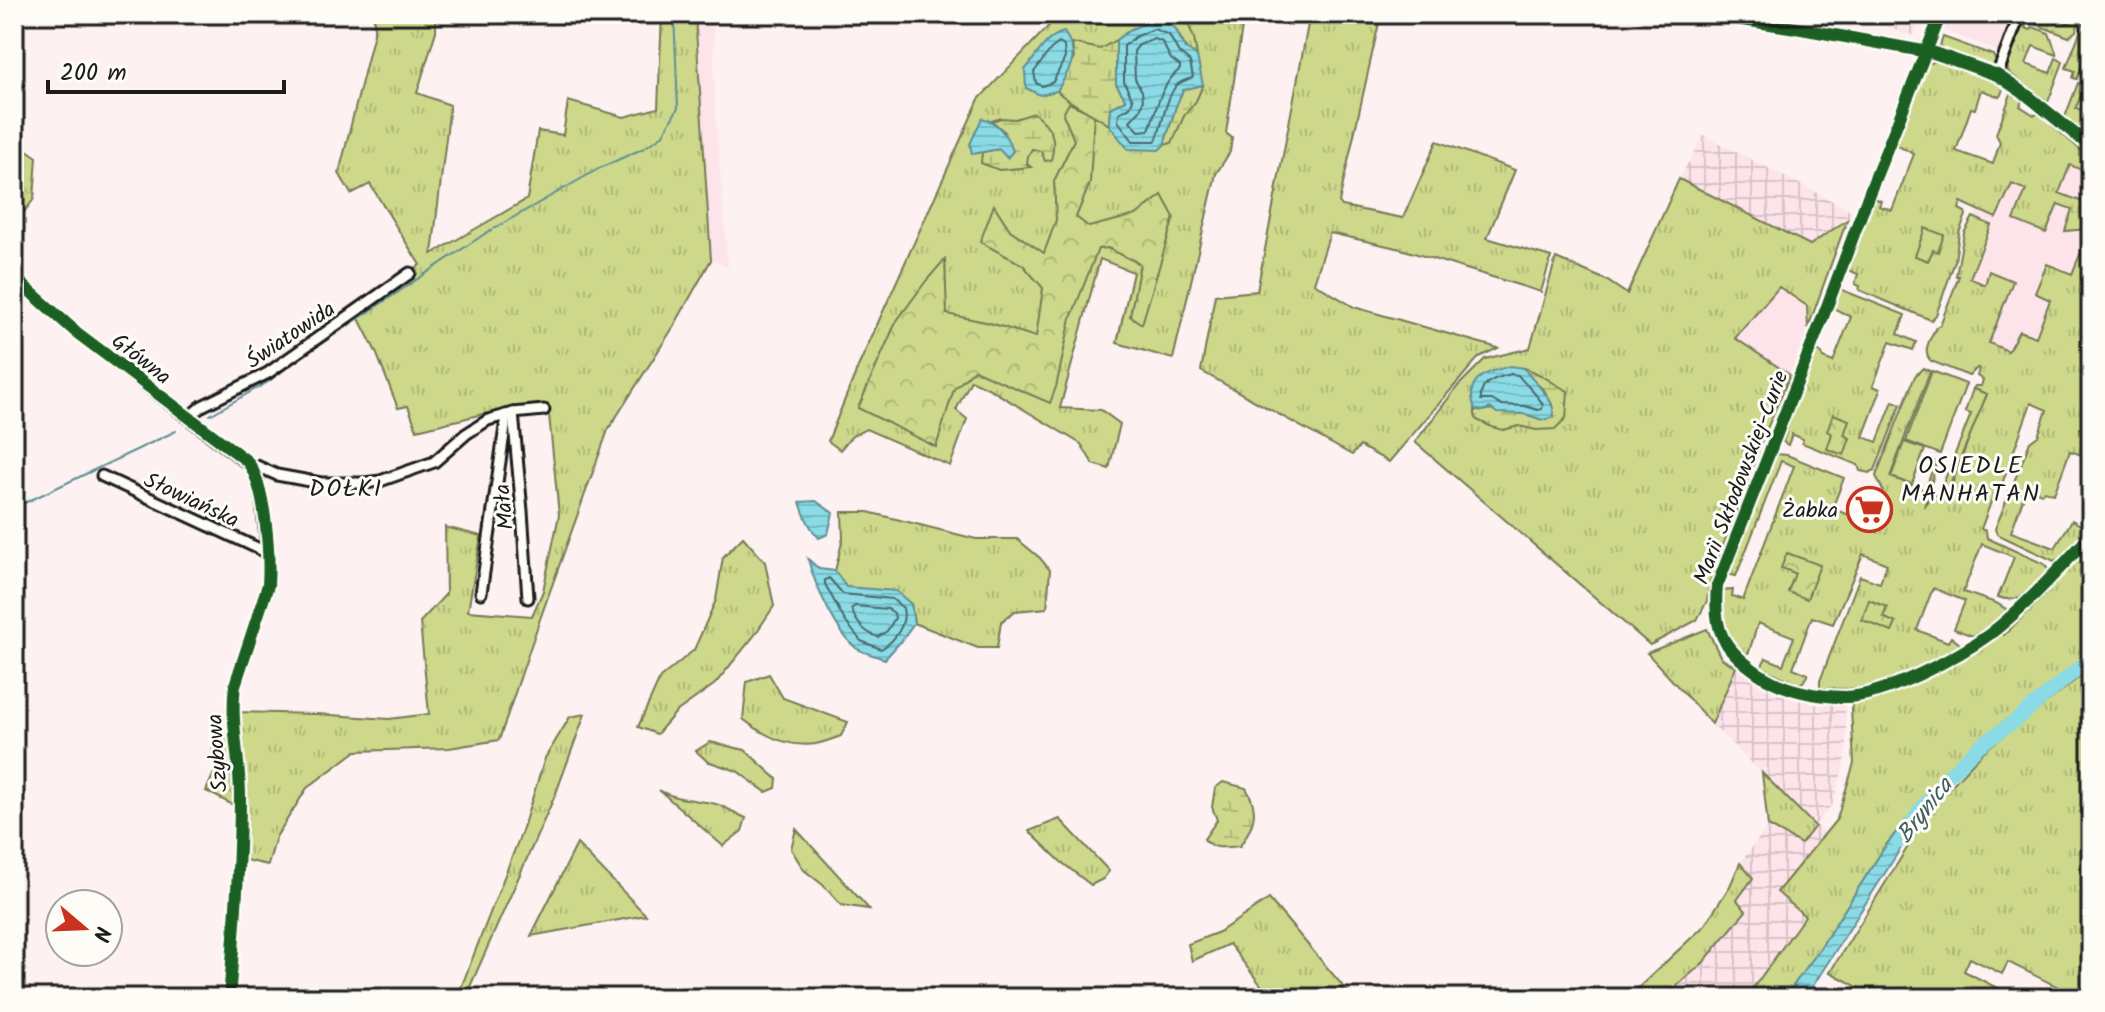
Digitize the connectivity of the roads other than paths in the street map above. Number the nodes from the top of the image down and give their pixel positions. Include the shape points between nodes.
1 (1941, 14) edge
2 (2020, 14) edge
3 (1926, 52) junction
4 (1997, 75) junction
5 (2091, 147) edge
6 (410, 273) dead end
7 (14, 277) edge
8 (544, 410) dead end
9 (509, 414) junction
10 (188, 418) junction
11 (250, 465) junction
12 (277, 475) junction
13 (102, 476) dead end
14 (258, 481) junction
15 (2091, 535) edge
16 (268, 553) junction
17 (481, 593) dead end
18 (528, 598) dead end
19 (229, 998) edge

1 - 3 street, Marii Skłodowskiej-Curie
2 - 4 street
3 - 4 street
3 - 15 street, Marii Skłodowskiej-Curie via 1717,586 1716,617 1724,643 1743,664 1788,687 1848,697 1875,691 1915,677 1992,632
4 - 5 street
6 - 10 street, Światowida via 268,373
7 - 10 street, Główna
8 - 9 street, Główna
9 - 12 street, Główna via 476,427 434,462 380,481 321,483
9 - 17 street
9 - 18 street, Mała
10 - 11 street, Główna
11 - 12 street, Główna
11 - 14 street, Szybowa
12 - 14 street, Główna
13 - 16 street, Słowiańska
14 - 16 street, Szybowa
16 - 19 street, Szybowa via 268,585 233,701 239,870

